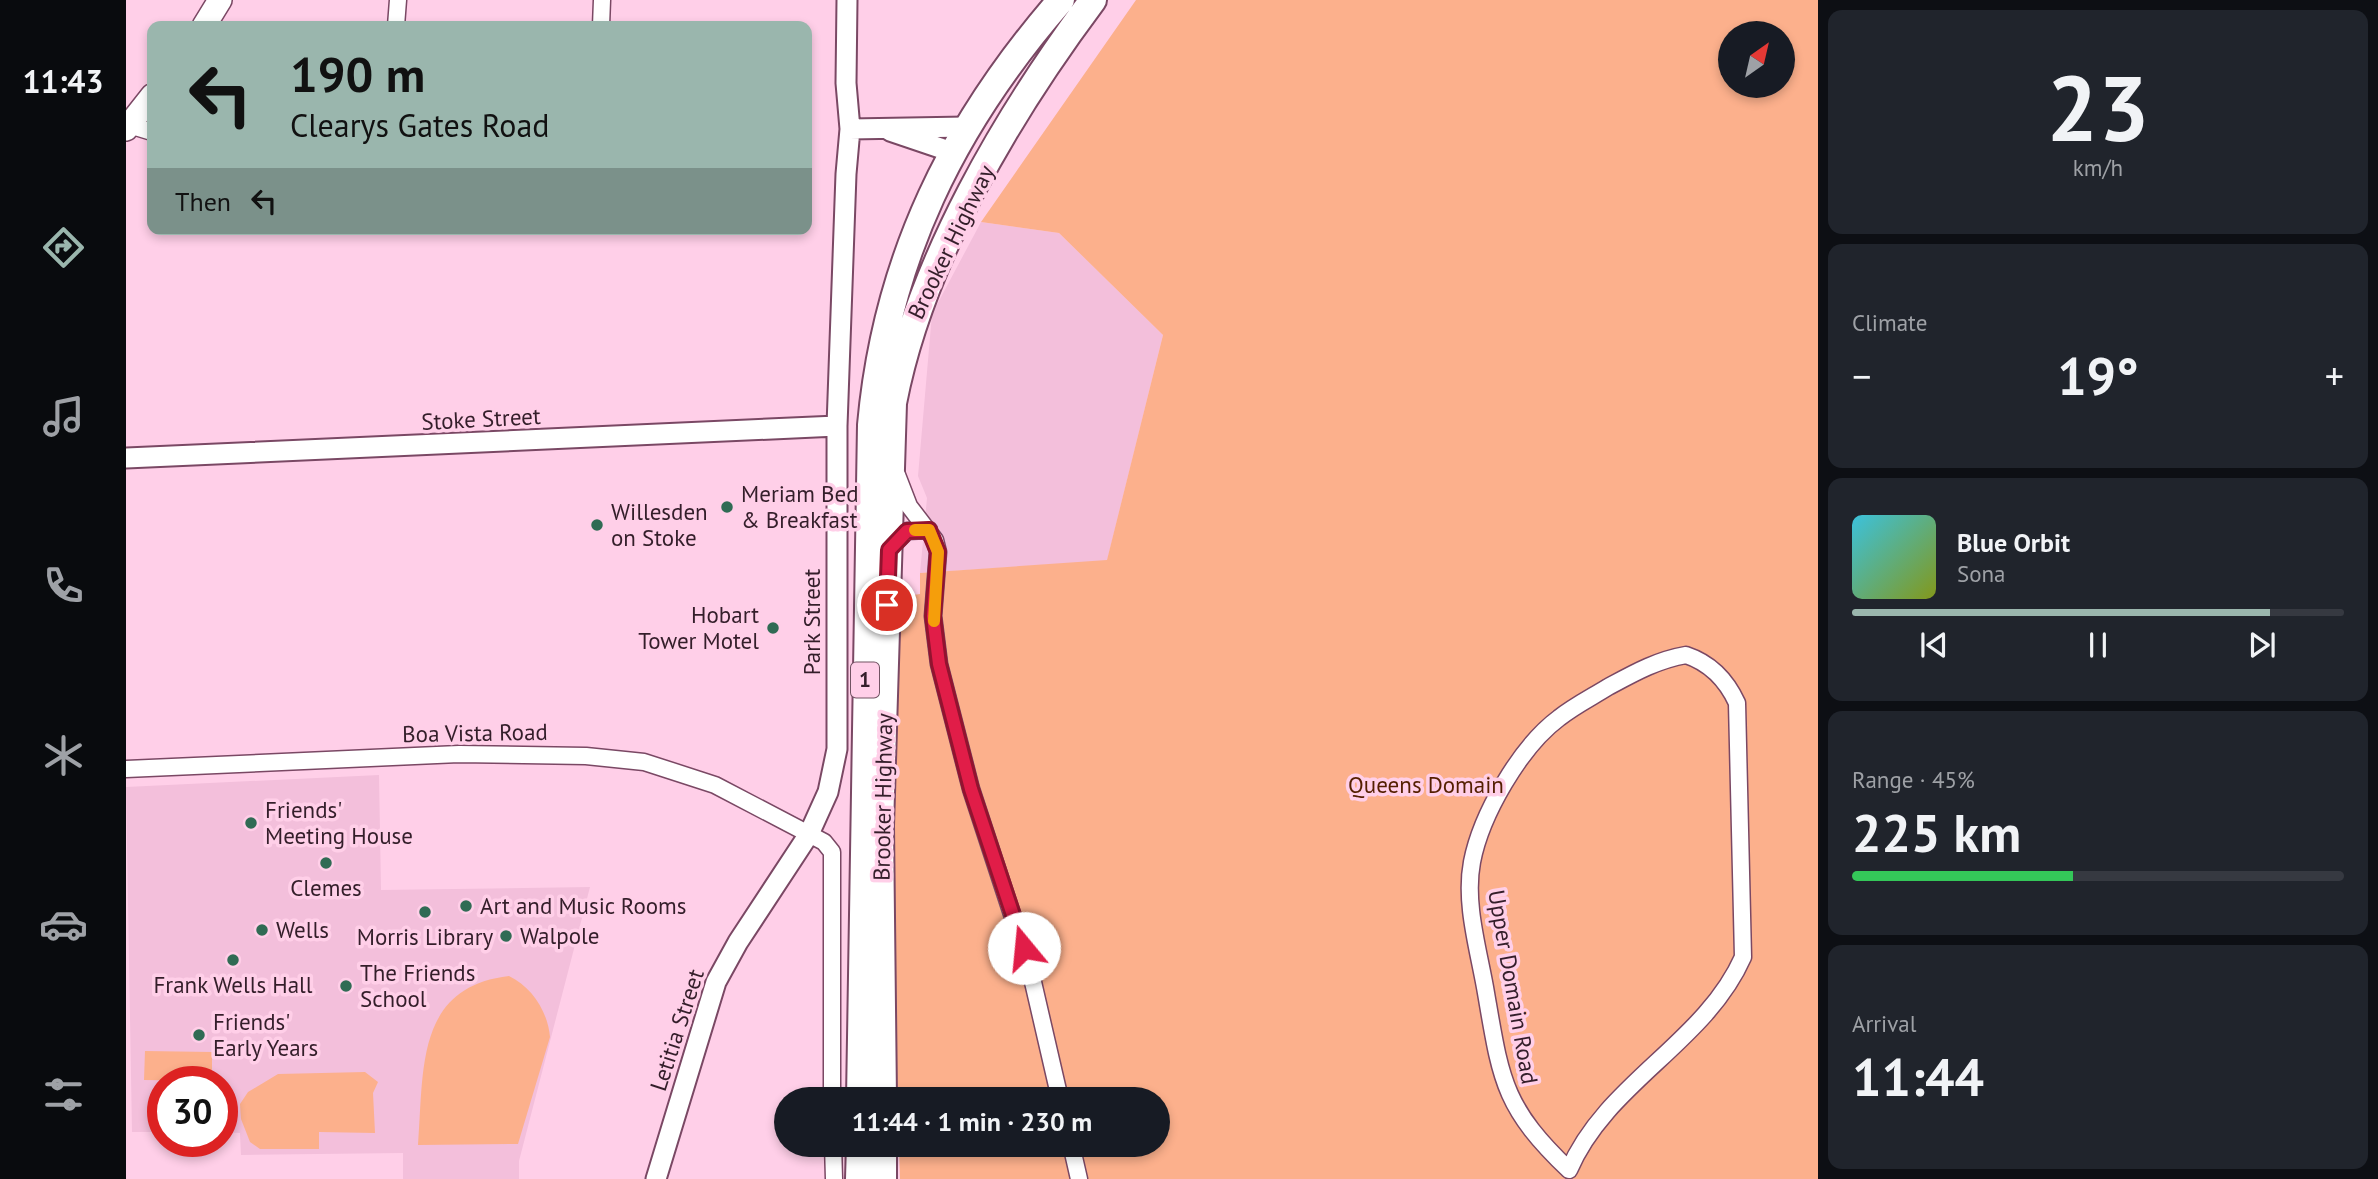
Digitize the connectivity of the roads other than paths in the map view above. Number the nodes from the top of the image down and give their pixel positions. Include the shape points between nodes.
1 (219, 0) edge
2 (398, 0) edge
3 (603, 0) edge
4 (847, 0) edge
5 (1061, 0) edge
6 (1093, 0) edge
7 (207, 21) edge
8 (396, 21) edge
9 (601, 21) edge
10 (1038, 79) junction
11 (147, 102) edge
12 (128, 127) edge
13 (966, 127) junction
14 (883, 128) junction
15 (850, 129) junction
16 (147, 131) edge
17 (915, 139) junction
18 (952, 152) junction
19 (933, 188) junction
20 (837, 426) junction
21 (892, 456) junction
22 (126, 458) edge
23 (929, 530) junction
24 (889, 550) junction
25 (126, 769) edge
26 (817, 838) junction
27 (832, 1087) edge
28 (860, 1087) edge
29 (883, 1087) edge
30 (1057, 1087) edge
31 (833, 1157) edge
32 (860, 1157) edge
33 (883, 1157) edge
34 (1074, 1157) edge
35 (1572, 1175) edge
36 (656, 1179) edge
37 (834, 1179) edge
38 (859, 1179) edge
39 (883, 1179) edge
40 (1079, 1179) edge

1 - 7 main road
2 - 8 street
3 - 9 street
4 - 15 street, Park Street
5 - 13 highway, Brooker Highway / 1 via 999,76
6 - 10 highway, Brooker Highway / 1
10 - 18 highway via 1021,93 982,144
10 - 21 highway, Brooker Highway / 1 via 970,193 924,289 900,366 893,403
11 - 12 main road
12 - 16 street
13 - 14 street
13 - 18 highway, Brooker Highway / 1
14 - 15 street
14 - 17 street
15 - 20 street, Park Street
17 - 18 street
17 - 19 street via 934,158
18 - 19 highway, Brooker Highway / 1
19 - 28 highway, Brooker Highway / 1 via 888,316 871,425
20 - 22 street, Stoke Street
20 - 26 street, Park Street via 837,749
21 - 23 street via 906,498
21 - 24 highway, Brooker Highway / 1
23 - 24 street via 907,531
23 - 30 street via 938,552 933,616 941,674 971,789 1030,970
24 - 29 highway, Brooker Highway / 1 via 880,826
25 - 26 street, Boa Vista Road via 459,754 597,757 684,772
26 - 27 street via 832,852 834,866
26 - 36 street, Letitia Street via 716,982
31 - 37 street
32 - 38 highway
33 - 39 highway
34 - 40 street
35 - 35 street, Upper Domain Road via 1525,1124 1499,1068 1472,914 1472,863 1505,783 1538,737 1558,718 1643,667 1686,655 1717,673 1737,703 1743,957 1725,990 1698,1022 1602,1115 1578,1148

